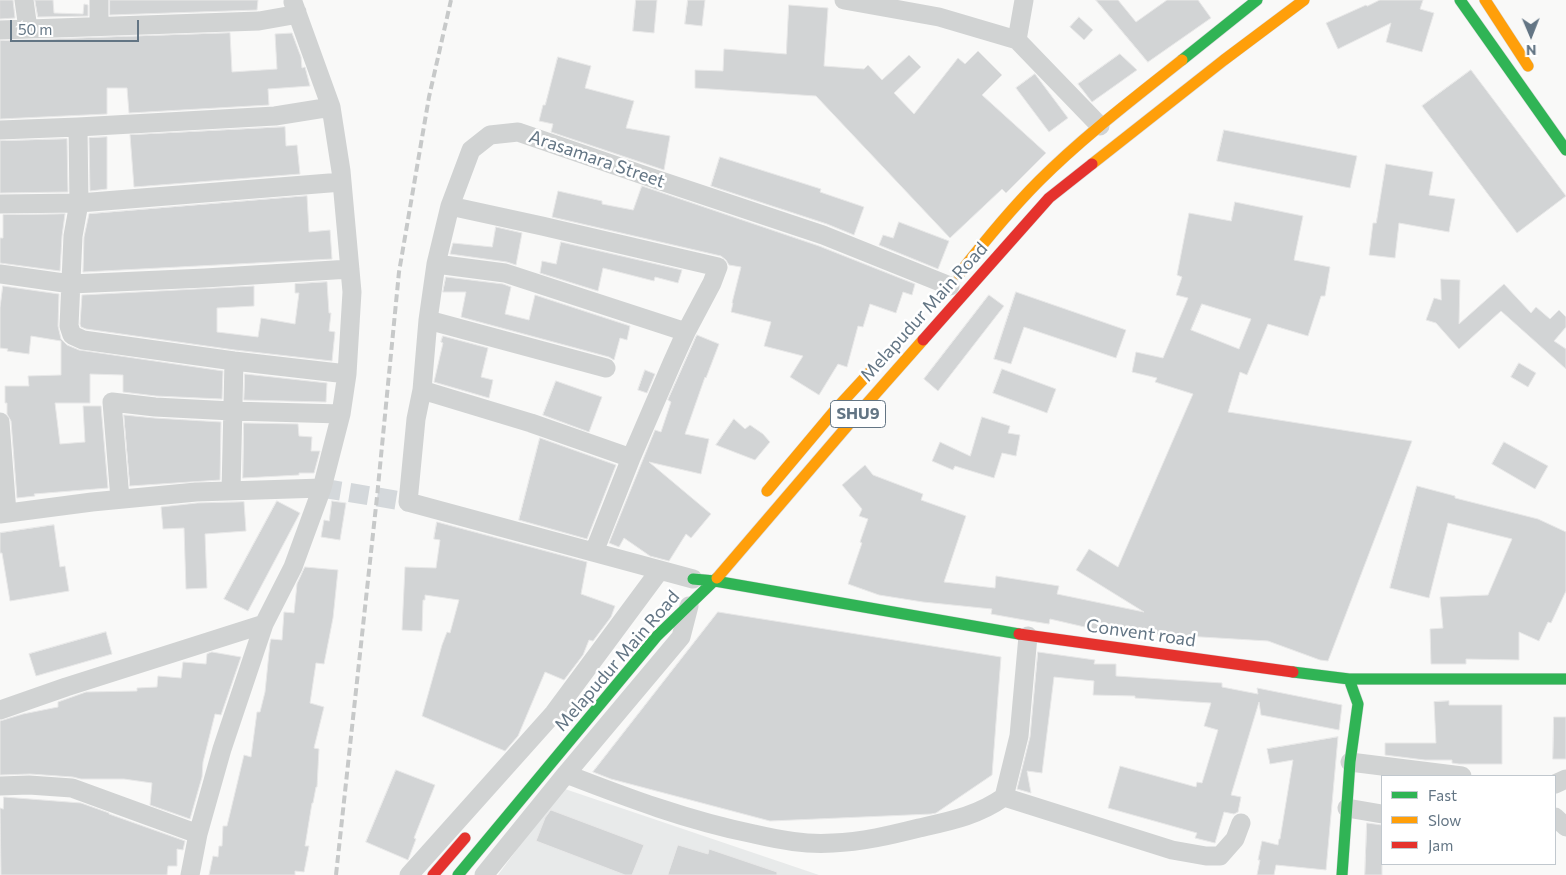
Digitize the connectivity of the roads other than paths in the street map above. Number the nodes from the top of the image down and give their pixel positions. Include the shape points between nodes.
1 (24, 0) edge
2 (98, 0) edge
3 (849, 0) edge
4 (1024, 0) edge
5 (1257, 0) edge
6 (1304, 0) edge
7 (1460, 0) edge
8 (1485, 0) edge
9 (295, 6) edge
10 (99, 26) junction
11 (28, 29) junction
12 (0, 30) edge
13 (1017, 40) junction
14 (1534, 74) dead end
15 (331, 107) junction
16 (1100, 126) junction
17 (78, 127) junction
18 (0, 130) edge
19 (1566, 150) edge
20 (342, 182) junction
21 (0, 204) edge
22 (79, 204) junction
23 (450, 206) junction
24 (436, 264) junction
25 (350, 269) junction
26 (0, 274) edge
27 (71, 284) junction
28 (947, 290) joint
29 (428, 320) junction
30 (686, 332) junction
31 (234, 361) junction
32 (876, 366) dead end
33 (606, 368) dead end
34 (347, 374) junction
35 (422, 390) junction
36 (232, 411) junction
37 (341, 414) junction
38 (0, 422) edge
39 (631, 458) junction
40 (322, 488) junction
41 (231, 491) junction
42 (761, 498) dead end
43 (120, 499) junction
44 (4, 514) edge
45 (594, 552) junction
46 (660, 570) junction
47 (715, 581) junction
48 (690, 586) junction
49 (264, 624) junction
50 (1028, 636) junction
51 (1350, 679) junction
52 (1566, 679) edge
53 (0, 710) edge
54 (1350, 762) junction
55 (566, 774) junction
56 (1454, 775) edge
57 (0, 786) edge
58 (1004, 798) junction
59 (1347, 808) junction
60 (1381, 814) edge
61 (1556, 818) edge
62 (1241, 823) dead end
63 (1566, 827) edge
64 (470, 832) dead end
65 (198, 834) junction
66 (190, 875) edge
67 (410, 875) edge
68 (433, 875) edge
69 (458, 875) edge
70 (484, 875) edge
71 (1342, 875) edge

1 - 11 street
2 - 10 street
3 - 13 street via 939,17
4 - 13 street
5 - 16 main road, Melapudur Main Road
6 - 47 main road, Melapudur Main Road / SHU9 via 1049,198
7 - 19 main road
8 - 14 main road
9 - 10 street via 293,15 259,21
9 - 15 street
10 - 11 street
11 - 12 street
13 - 16 street
15 - 17 street via 275,116
15 - 20 street
16 - 28 main road, Melapudur Main Road via 997,226
17 - 18 street
17 - 22 street
20 - 22 street
20 - 25 street
21 - 22 street
22 - 27 street via 73,236
23 - 24 street, Arasamara Street
23 - 28 street, Arasamara Street via 471,150 490,135 518,132 824,235
23 - 30 street via 718,267
24 - 29 street, Arasamara Street
24 - 30 street via 505,273
25 - 27 street
25 - 34 street via 352,292
26 - 27 street
27 - 31 street via 68,326 72,335 84,340
29 - 33 street
29 - 35 street, Arasamara Street
30 - 39 street
31 - 34 street
31 - 36 street
32 - 42 main road, Melapudur Main Road / SHU9
34 - 37 street
35 - 39 street
35 - 45 street, Arasamara Street via 408,502
36 - 37 street
36 - 41 street
36 - 43 street via 112,402
37 - 40 street
38 - 44 street
39 - 45 street
40 - 41 street
40 - 49 street via 293,568
41 - 43 street
43 - 44 street
45 - 46 street
46 - 48 street
46 - 67 street via 554,712
47 - 48 main road, Melapudur Main Road / SHU9
47 - 48 main road, Convent road
47 - 50 main road, Convent road
48 - 55 street via 681,637
48 - 69 main road, Melapudur Main Road / SHU9 via 657,636
49 - 53 street
49 - 65 street via 222,749
50 - 51 main road, Convent road
50 - 58 street via 1019,736
51 - 52 main road, Convent road
51 - 54 main road via 1358,704
54 - 56 street
54 - 59 main road
55 - 58 street via 688,818 790,842 832,844 889,836 963,818
55 - 70 street
57 - 65 street via 72,788
58 - 62 street via 1172,850 1206,856 1220,856 1234,839
59 - 60 street
59 - 71 main road
61 - 63 street
64 - 68 main road
65 - 66 street

